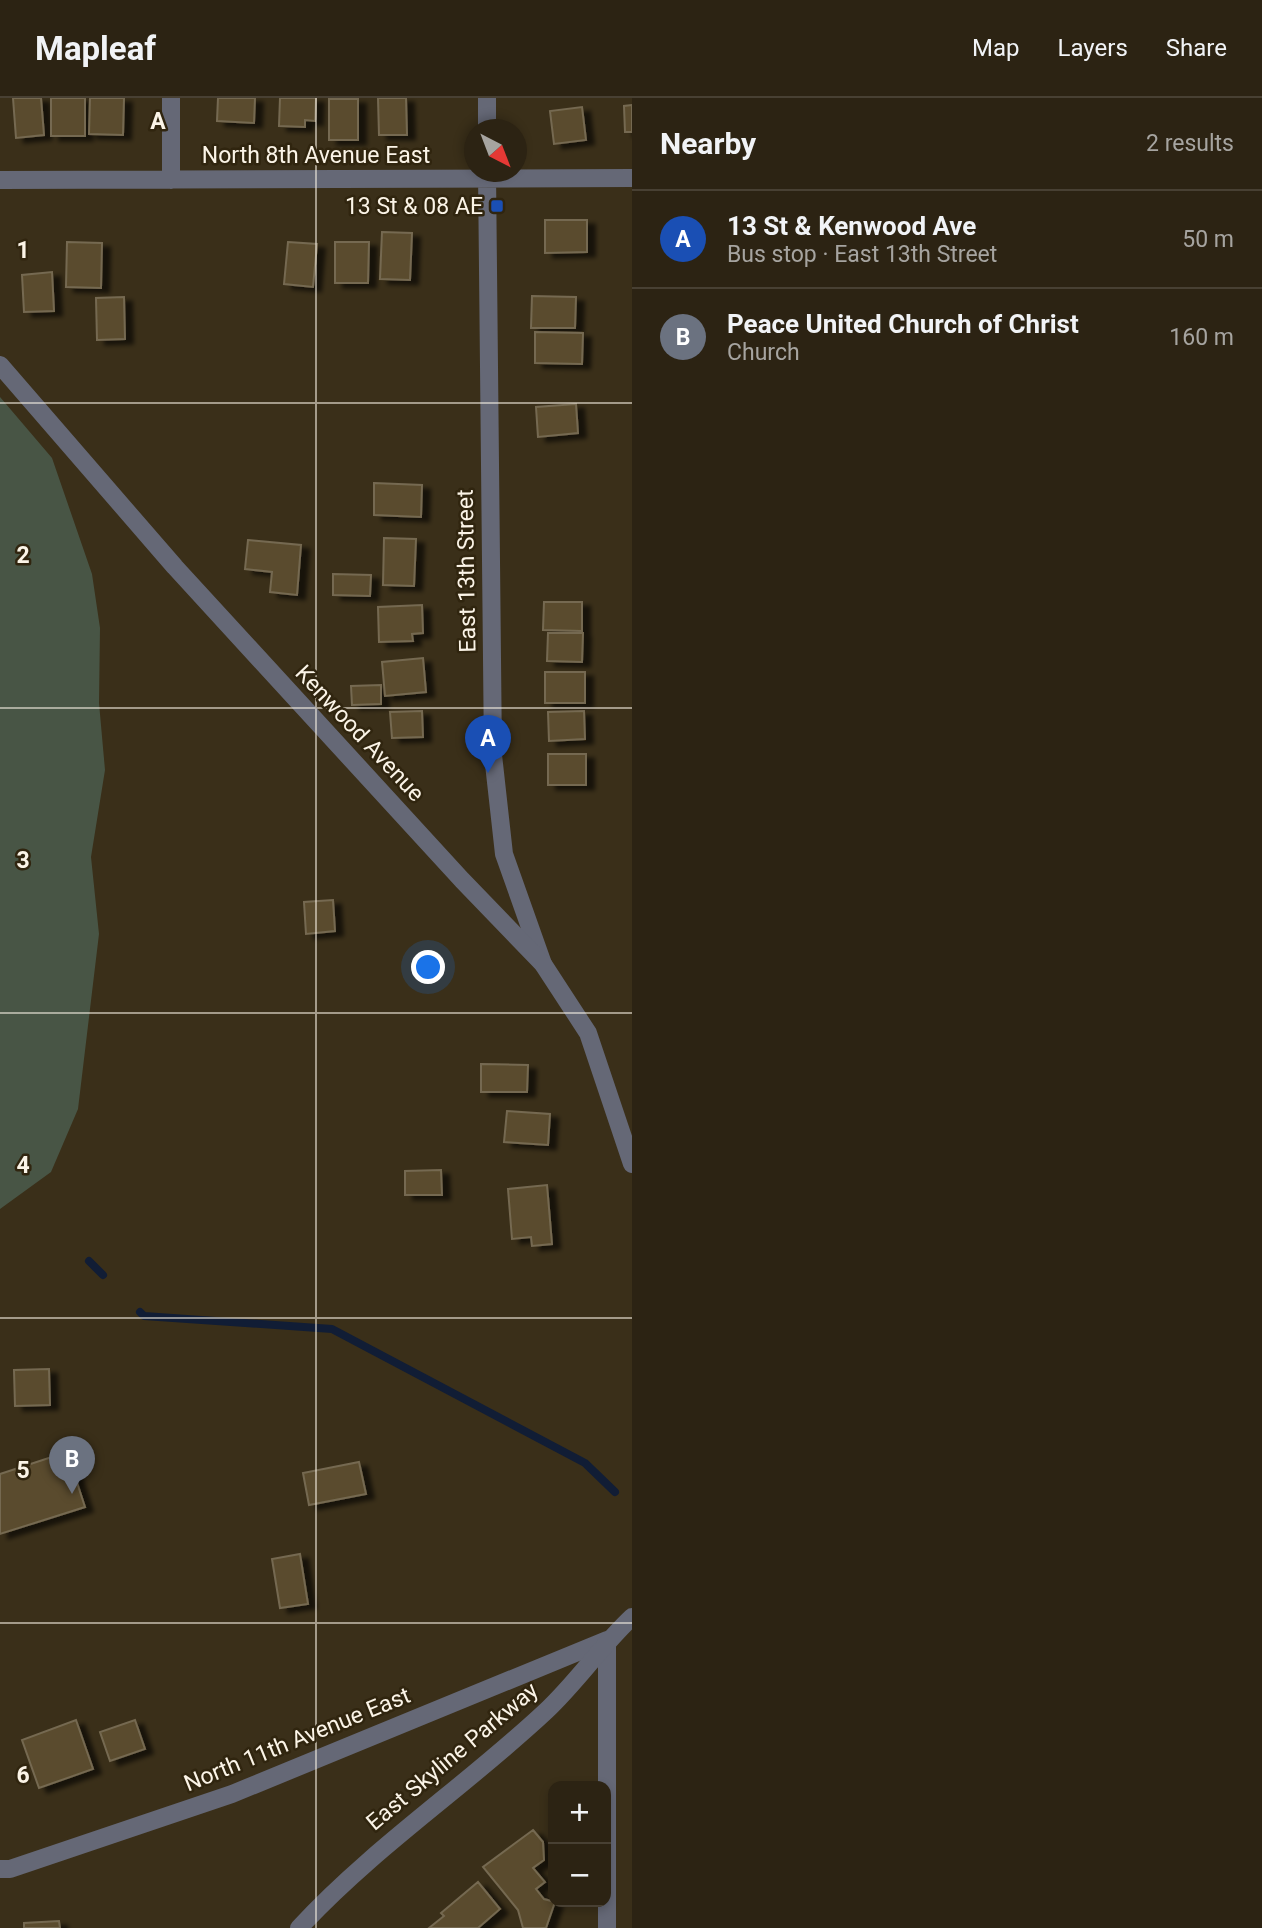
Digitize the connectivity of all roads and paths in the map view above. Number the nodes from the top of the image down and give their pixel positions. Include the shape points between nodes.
1 (171, 98) edge
2 (487, 98) edge
3 (487, 119) edge
4 (464, 175) edge
5 (527, 176) edge
6 (632, 178) edge
7 (0, 180) edge
8 (171, 180) junction
9 (487, 182) edge
10 (0, 365) edge
11 (543, 964) junction
12 (632, 1164) edge
13 (632, 1617) edge
14 (607, 1640) junction
15 (0, 1869) edge
16 (299, 1928) edge
17 (607, 1928) edge

1 - 8 street
2 - 3 street
4 - 8 street, North 8th Avenue East
5 - 6 street, North 8th Avenue East
7 - 8 street, North 8th Avenue East
9 - 11 street, East 13th Street via 493,755 504,854
10 - 11 street, Kenwood Avenue via 175,567
11 - 12 street, Kenwood Avenue via 588,1032
13 - 14 street, East Skyline Parkway
14 - 15 street, North 11th Avenue East via 232,1794
14 - 16 street, East Skyline Parkway via 547,1710 388,1842
14 - 17 street

